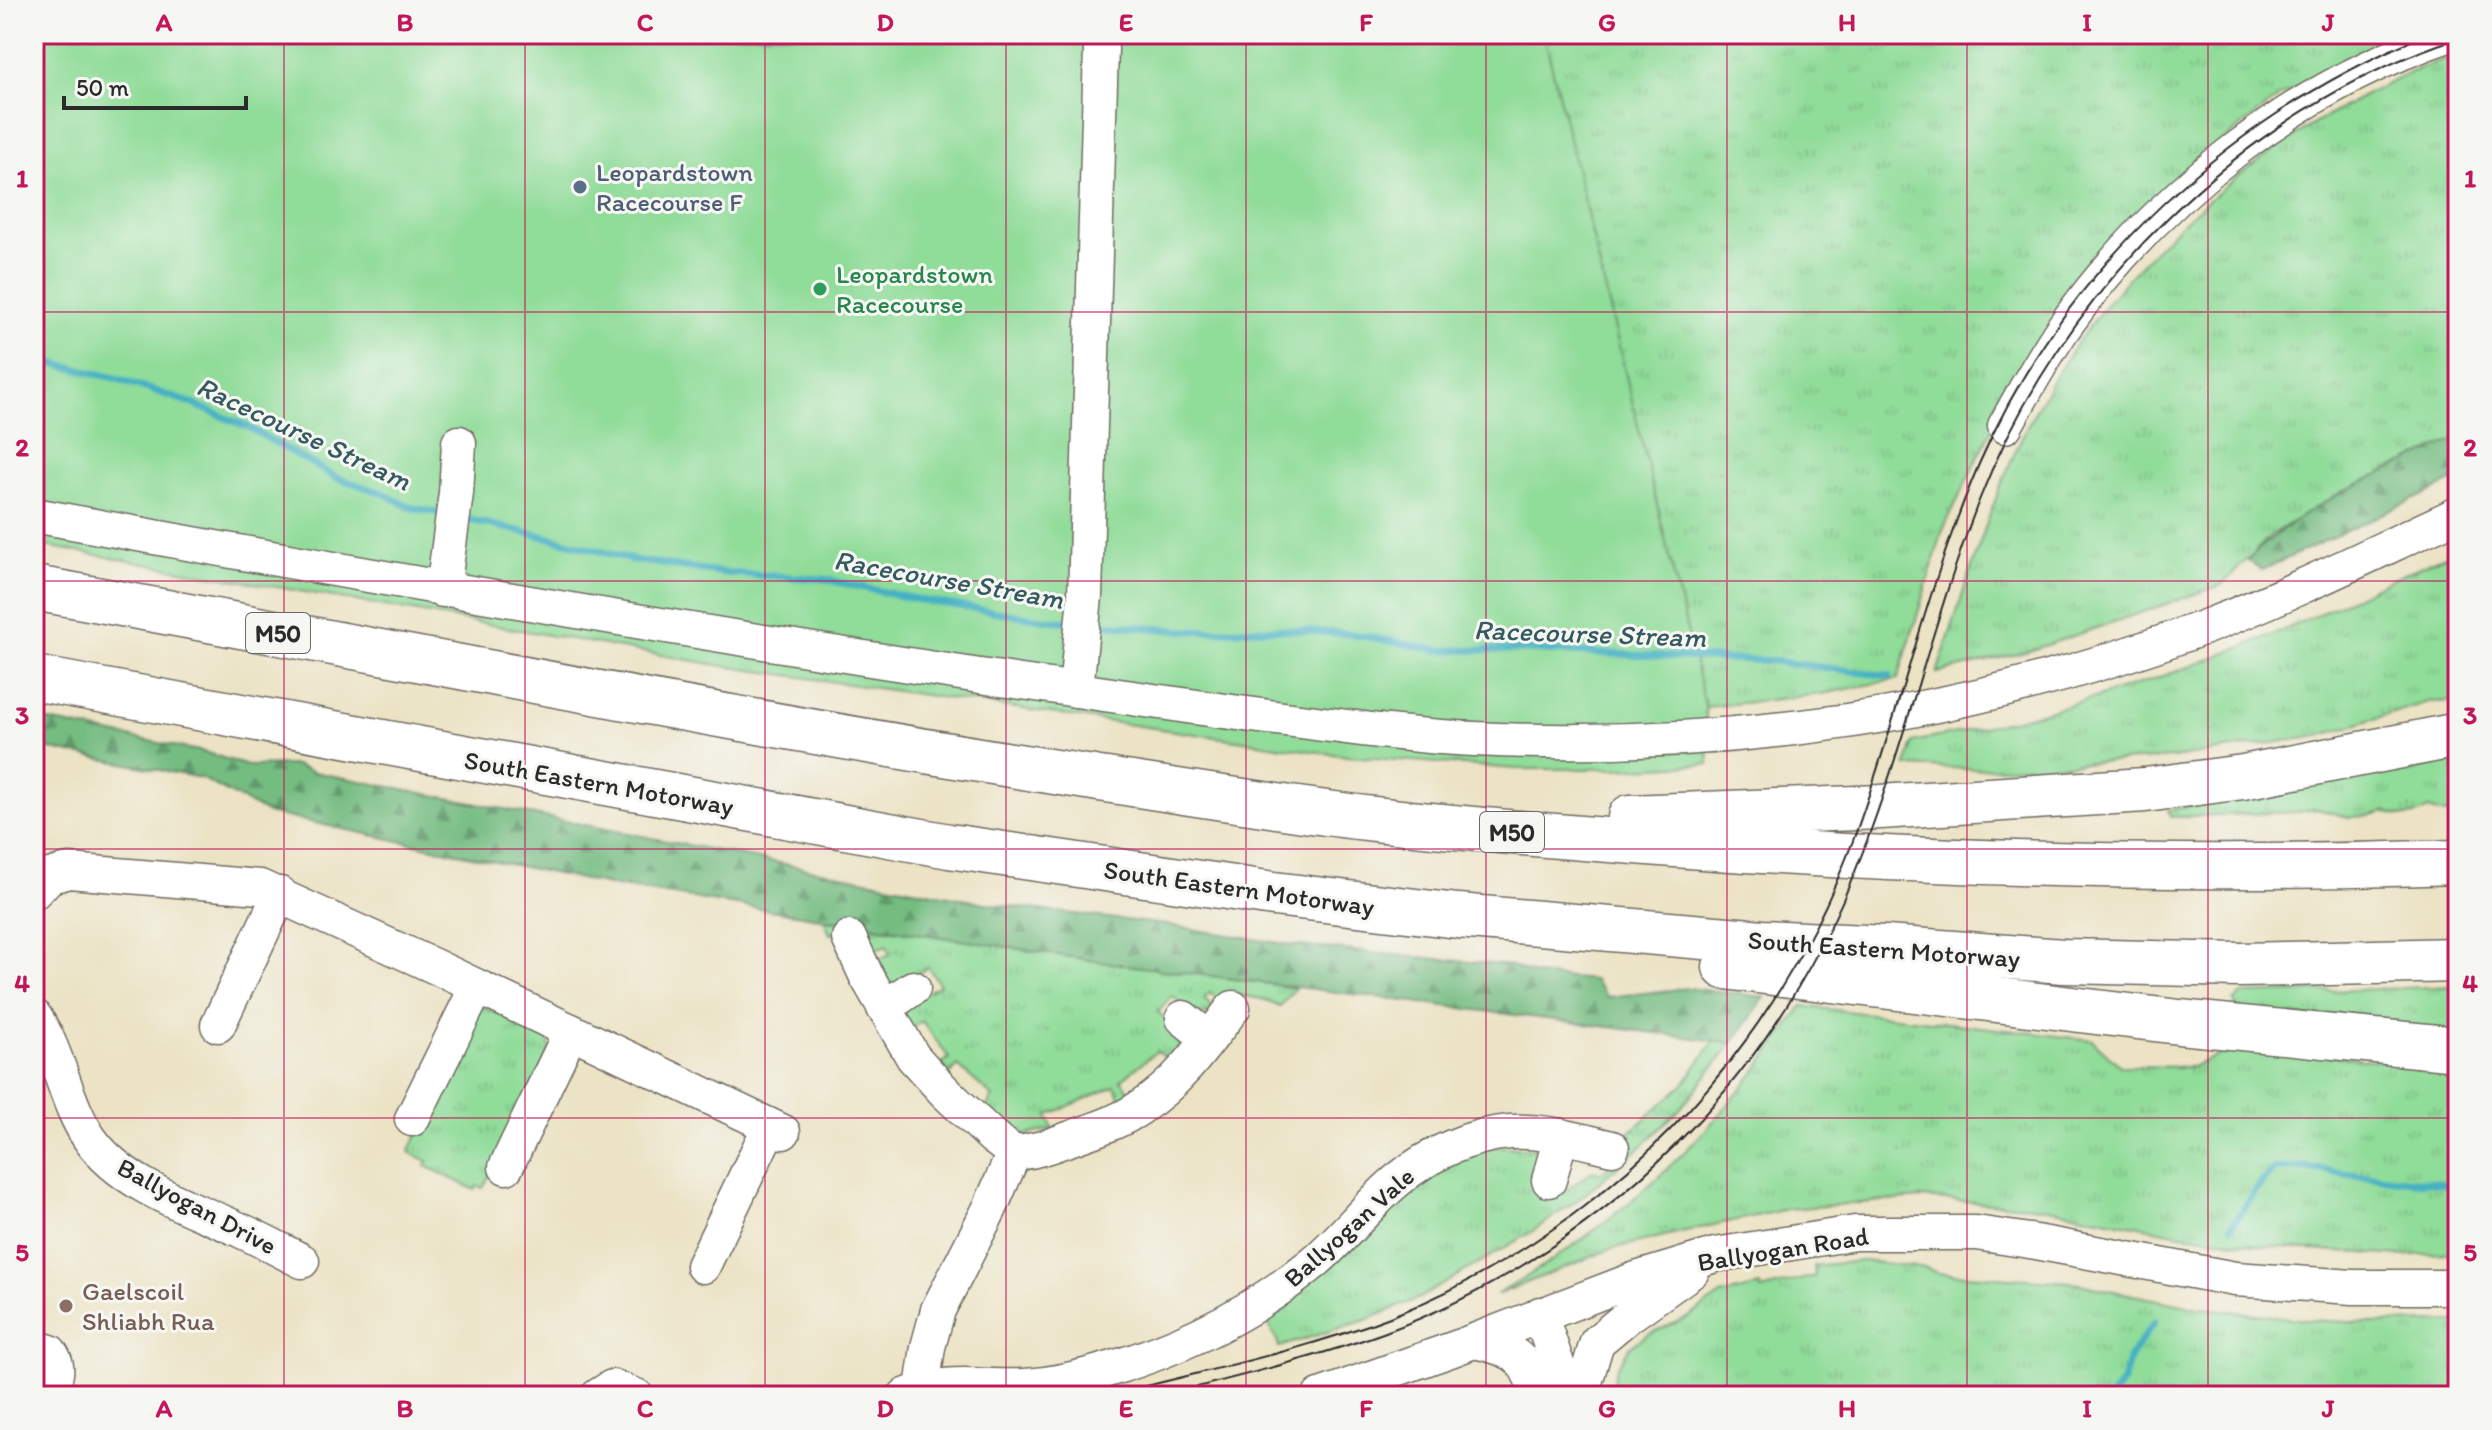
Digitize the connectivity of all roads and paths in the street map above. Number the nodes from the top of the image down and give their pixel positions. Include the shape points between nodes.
1 (2451, 34) edge
2 (1101, 48) dead end
3 (2005, 426) dead end
4 (459, 443) dead end
5 (2458, 514) edge
6 (34, 515) edge
7 (34, 588) edge
8 (443, 590) junction
9 (34, 678) edge
10 (576, 688) junction
11 (1076, 690) junction
12 (2458, 735) edge
13 (464, 758) junction
14 (2458, 862) edge
15 (34, 892) edge
16 (280, 894) junction
17 (849, 938) dead end
18 (2458, 960) edge
19 (477, 987) junction
20 (913, 988) dead end
21 (884, 1008) junction
22 (1233, 1008) dead end
23 (34, 1016) edge
24 (218, 1025) dead end
25 (571, 1031) junction
26 (2458, 1049) edge
27 (412, 1119) dead end
28 (1561, 1136) junction
29 (1612, 1148) dead end
30 (1014, 1153) junction
31 (506, 1167) dead end
32 (1549, 1180) dead end
33 (1715, 1255) junction
34 (302, 1261) dead end
35 (703, 1266) dead end
36 (2458, 1287) edge
37 (1540, 1314) junction
38 (1474, 1341) junction
39 (34, 1347) edge
40 (917, 1394) edge
41 (39, 1396) edge
42 (598, 1396) edge
43 (636, 1396) edge
44 (1320, 1396) edge
45 (1538, 1396) edge
46 (1568, 1396) edge
47 (1581, 1396) edge

1 - 3 street via 2369,67 2316,96 2262,131 2175,201 2097,284 2044,358
2 - 11 street via 1085,596
4 - 8 street
5 - 11 street via 2281,595 2119,657 1950,702 1788,729 1654,739 1469,739
6 - 8 street
7 - 10 highway, M50
8 - 11 street
9 - 13 highway, South Eastern Motorway
10 - 12 highway via 752,701 1216,778 1504,814 1646,817 2145,790 2243,777
10 - 14 highway, M50 via 1007,764 1365,818 1488,830 2009,864
13 - 18 highway, South Eastern Motorway via 992,853 1458,916 2064,961 2255,965
13 - 26 highway via 525,788 1126,894 2179,1022
15 - 16 street via 50,876 69,871 246,884
16 - 19 street
16 - 24 street
17 - 21 street
19 - 25 street
19 - 27 street
20 - 21 street
21 - 30 street via 927,1074
22 - 30 street via 1196,1029 1173,1082 1141,1108 1036,1151
23 - 34 street, Ballyogan Drive via 47,1036 80,1123 107,1158 165,1195
25 - 31 street
25 - 35 street via 776,1129
28 - 29 street, Ballyogan Vale
28 - 32 street
28 - 40 street, Ballyogan Vale via 1508,1132 1464,1143 1423,1162 1289,1282 1224,1323 1173,1346 1105,1369 1027,1386 960,1383
30 - 40 street, Ballyogan Vale via 938,1310
33 - 36 street, Ballyogan Road via 1855,1233 1976,1233 2235,1279
33 - 37 street, Ballyogan Road
33 - 47 street via 1597,1342
37 - 38 street, Ballyogan Road
37 - 46 street
38 - 44 street, Ballyogan Road
38 - 45 street via 1518,1357 1531,1373
39 - 41 street via 50,1352 57,1374 51,1388
42 - 43 street via 612,1387

